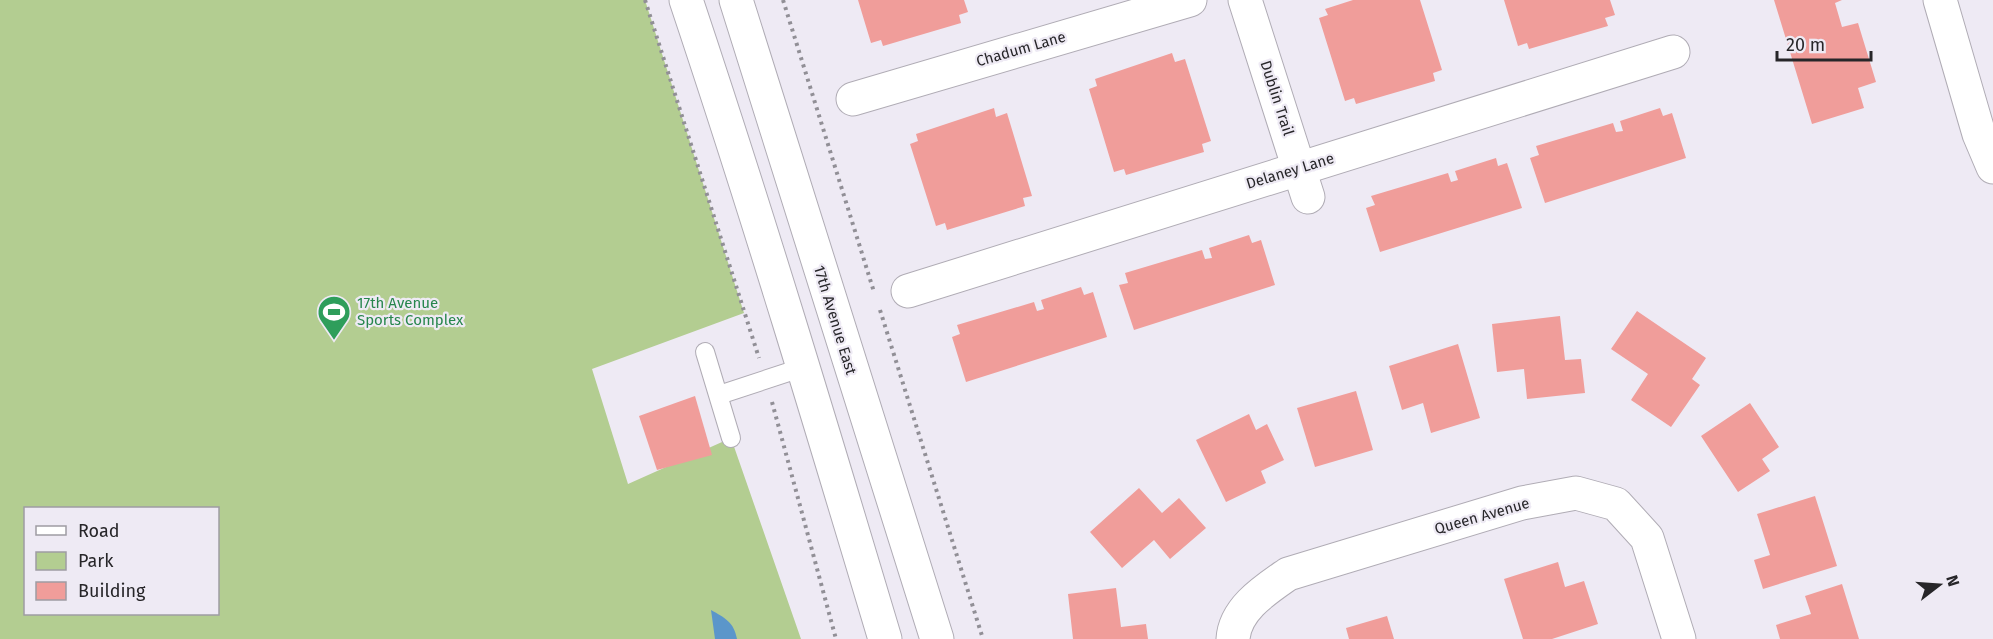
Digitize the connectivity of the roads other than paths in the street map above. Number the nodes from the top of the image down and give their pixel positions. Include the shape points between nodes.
1 (686, 0) edge
2 (736, 0) edge
3 (1190, 0) edge
4 (1245, 0) edge
5 (1940, 0) edge
6 (1673, 52) dead end
7 (854, 99) dead end
8 (1993, 167) edge
9 (1304, 182) junction
10 (908, 291) dead end
11 (705, 352) dead end
12 (804, 367) junction
13 (718, 395) junction
14 (731, 438) dead end
15 (885, 639) edge
16 (937, 639) edge
17 (1233, 639) edge
18 (1679, 639) edge

1 - 12 street
2 - 16 street, 17th Avenue East
3 - 7 street, Chadum Lane
4 - 9 street, Dublin Trail
5 - 8 street
6 - 9 street, Delaney Lane
9 - 10 street, Delaney Lane
11 - 13 lane
12 - 13 lane
12 - 15 street
13 - 14 lane
17 - 18 street, Queen Avenue via 1234,627 1255,598 1288,574 1522,502 1576,493 1616,504 1647,538

